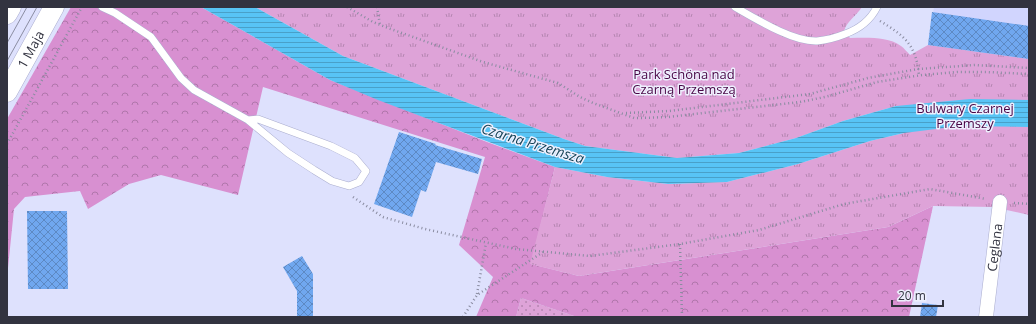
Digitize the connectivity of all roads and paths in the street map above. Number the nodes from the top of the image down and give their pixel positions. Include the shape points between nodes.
1 (11, 7) edge
2 (54, 7) edge
3 (82, 7) edge
4 (102, 7) edge
5 (346, 7) edge
6 (377, 7) edge
7 (735, 7) edge
8 (877, 7) edge
9 (7, 14) edge
10 (871, 16) junction
11 (380, 25) junction
12 (1029, 68) edge
13 (918, 69) junction
14 (1029, 74) edge
15 (919, 75) junction
16 (7, 92) edge
17 (621, 112) junction
18 (248, 120) junction
19 (7, 144) edge
20 (332, 181) junction
21 (1000, 202) junction
22 (1029, 204) edge
23 (486, 243) junction
24 (680, 244) junction
25 (543, 252) junction
26 (477, 295) junction
27 (463, 317) edge
28 (682, 317) edge
29 (986, 317) edge

1 - 9 main road
2 - 16 main road, 1 Maja
3 - 19 path
4 - 18 lane via 151,37 181,78 194,90
5 - 11 path
6 - 11 path
7 - 10 lane via 790,36 816,41 852,32
8 - 10 lane
10 - 13 path via 897,31 911,45
11 - 17 path via 483,62 558,83 584,99
12 - 13 path via 975,65
13 - 15 path
13 - 17 path via 868,78 810,94 669,111
14 - 15 path via 956,72
15 - 17 path via 877,82 800,102 656,118 634,118
18 - 20 lane via 288,153
18 - 20 lane via 258,118 331,146 355,158 366,171 359,182 349,186
20 - 23 path via 383,217
21 - 22 path
21 - 24 path via 930,189 844,204 759,230
21 - 29 street, Ceglana
23 - 25 path
23 - 26 path
24 - 25 path via 590,256
24 - 28 path
25 - 26 path
26 - 27 path

